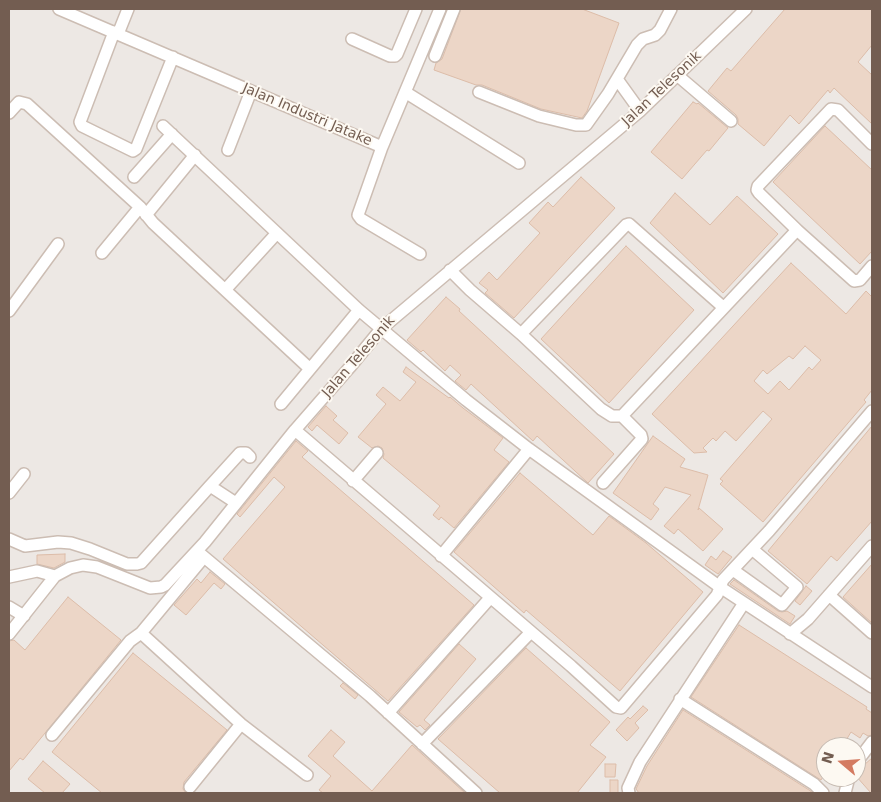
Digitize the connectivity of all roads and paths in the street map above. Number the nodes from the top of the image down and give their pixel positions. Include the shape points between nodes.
1 (60, 9) edge
2 (128, 9) edge
3 (416, 9) edge
4 (440, 9) edge
5 (454, 9) edge
6 (671, 9) edge
7 (746, 9) edge
8 (410, 26) junction
9 (116, 33) junction
10 (429, 35) junction
11 (352, 39) dead end
12 (435, 56) dead end
13 (173, 57) junction
14 (678, 75) junction
15 (617, 79) junction
16 (252, 91) junction
17 (405, 92) junction
18 (478, 92) dead end
19 (640, 111) junction
20 (9, 113) edge
21 (731, 121) dead end
22 (872, 144) edge
23 (382, 147) junction
24 (228, 150) dead end
25 (195, 155) junction
26 (519, 163) dead end
27 (134, 177) dead end
28 (143, 211) junction
29 (797, 230) junction
30 (277, 233) junction
31 (58, 244) dead end
32 (102, 253) dead end
33 (420, 254) dead end
34 (872, 266) edge
35 (450, 270) junction
36 (225, 290) junction
37 (723, 307) junction
38 (359, 310) junction
39 (9, 311) edge
40 (380, 329) junction
41 (521, 334) junction
42 (309, 368) junction
43 (280, 404) dead end
44 (872, 411) edge
45 (622, 416) junction
46 (295, 430) junction
47 (528, 449) junction
48 (377, 453) dead end
49 (250, 457) dead end
50 (24, 474) dead end
51 (353, 481) junction
52 (603, 483) dead end
53 (210, 486) junction
54 (9, 493) edge
55 (236, 503) junction
56 (9, 539) edge
57 (872, 546) edge
58 (752, 549) junction
59 (200, 554) junction
60 (441, 556) junction
61 (733, 570) junction
62 (55, 576) junction
63 (9, 577) edge
64 (720, 587) junction
65 (829, 596) junction
66 (490, 598) junction
67 (744, 604) junction
68 (14, 613) edge
69 (141, 632) junction
70 (531, 632) junction
71 (872, 633) edge
72 (9, 634) edge
73 (790, 634) junction
74 (872, 687) edge
75 (680, 699) junction
76 (388, 713) junction
77 (241, 724) junction
78 (52, 735) dead end
79 (422, 744) junction
80 (308, 776) dead end
81 (190, 787) dead end
82 (812, 789) edge
83 (476, 793) edge
84 (629, 793) edge
85 (823, 793) edge

1 - 9 street, Jalan Industri Jatake
2 - 9 street
3 - 8 street
4 - 10 street, Jalan Industri Jatake
5 - 12 street
6 - 15 street via 655,36 643,39 637,45
7 - 14 street, Jalan Telesonik
8 - 10 street
8 - 11 street via 395,56
9 - 13 street, Jalan Industri Jatake
9 - 13 street via 80,122 82,126 133,150
10 - 17 street, Jalan Industri Jatake
13 - 16 street, Jalan Industri Jatake
14 - 19 street, Jalan Telesonik
14 - 21 street
15 - 18 street via 591,120 583,126 540,116
15 - 19 street
16 - 23 street, Jalan Industri Jatake
16 - 24 street
17 - 23 street, Jalan Industri Jatake
17 - 26 street
19 - 35 street, Jalan Telesonik
20 - 28 street via 19,102 28,104
22 - 29 street via 838,110 831,109 758,186 759,193
23 - 33 street via 358,215
25 - 27 street via 167,130
25 - 28 street
25 - 30 street
28 - 32 street
28 - 36 street
29 - 34 street via 854,281 860,280
29 - 37 street
30 - 36 street
30 - 38 street
31 - 39 street
35 - 40 street, Jalan Telesonik
35 - 41 street
36 - 42 street
37 - 41 street via 629,224
37 - 45 street
38 - 40 street
38 - 42 street
40 - 46 street, Jalan Telesonik
40 - 47 street
41 - 45 street via 601,409 612,416
42 - 43 street
44 - 58 street
45 - 52 street via 642,439
46 - 51 street
46 - 55 street, Jalan Telesonik
47 - 60 street
47 - 64 street
48 - 51 street
49 - 53 street via 240,453
50 - 54 street
51 - 60 street
53 - 55 street
53 - 56 street via 142,563 127,564 71,543 25,546
55 - 59 street, Jalan Telesonik
57 - 65 street
58 - 61 street
58 - 61 street via 796,587 782,605
59 - 62 street, Jalan Telesonik via 161,588 150,588 97,567 83,565
59 - 69 street
59 - 76 street
60 - 66 street
61 - 64 street
62 - 63 street via 37,571
62 - 68 street, Jalan Telesonik
64 - 67 street
64 - 70 street via 717,595 621,708
65 - 71 street
65 - 73 street
66 - 70 street
66 - 76 street
67 - 73 street
67 - 75 street
68 - 72 street, Jalan Telesonik
69 - 77 street
69 - 78 street
70 - 79 street
73 - 74 street
75 - 82 street
75 - 84 street via 640,762 628,788
76 - 79 street
77 - 80 street
77 - 81 street
79 - 83 street
82 - 85 street

